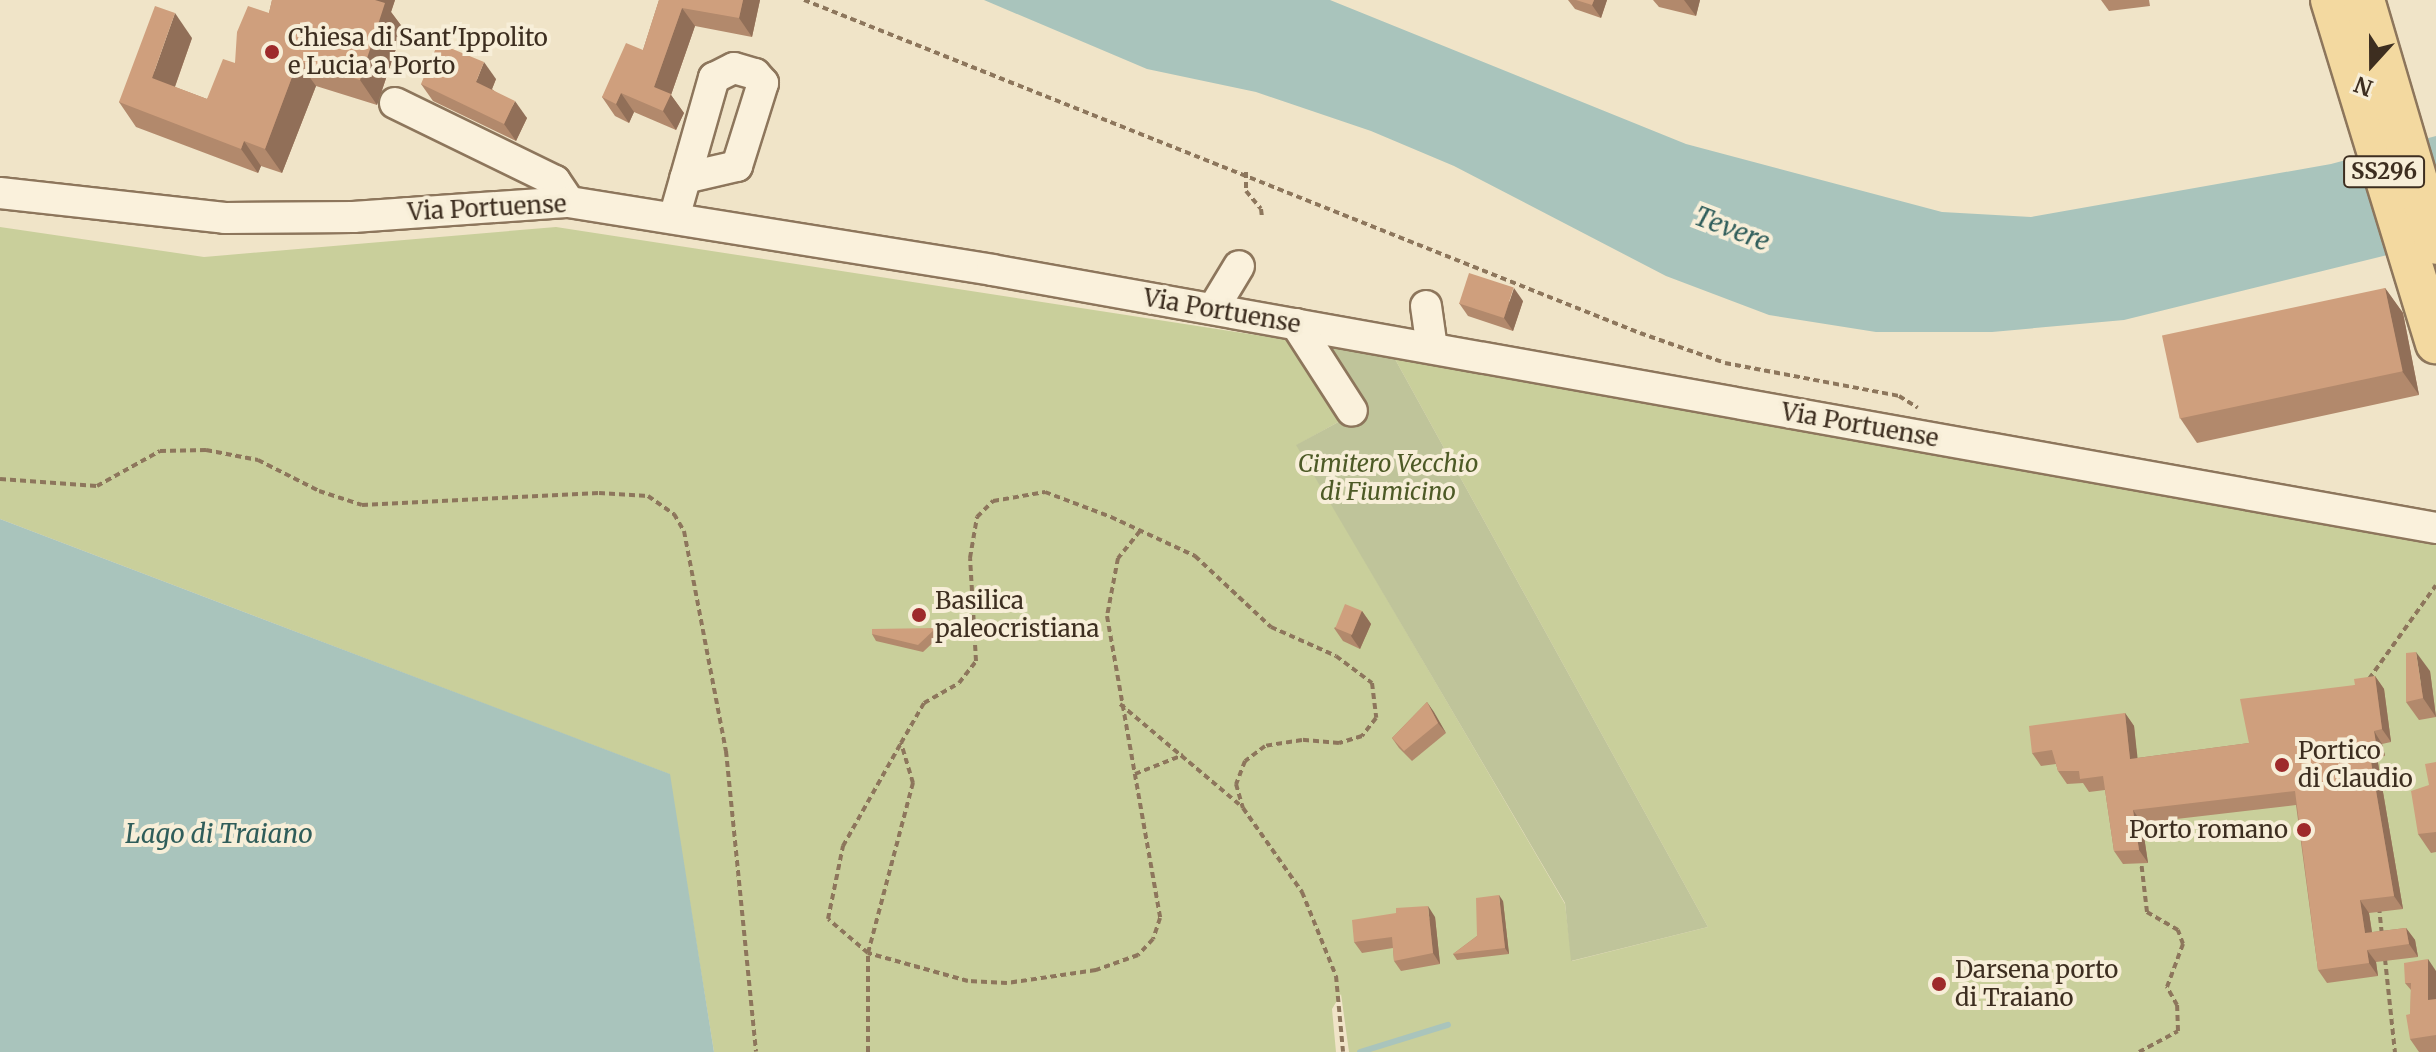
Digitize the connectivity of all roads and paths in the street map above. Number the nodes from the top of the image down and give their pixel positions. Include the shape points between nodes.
1 (804, 0) edge
2 (2331, 0) edge
3 (2364, 0) edge
4 (395, 103) dead end
5 (1246, 172) junction
6 (685, 178) dead end
7 (0, 193) edge
8 (569, 202) junction
9 (1262, 217) dead end
10 (674, 218) junction
11 (2436, 244) edge
12 (1239, 266) dead end
13 (1426, 306) dead end
14 (1213, 309) junction
15 (1296, 324) junction
16 (2436, 343) edge
17 (1432, 348) junction
18 (1919, 409) dead end
19 (1352, 411) dead end
20 (0, 479) edge
21 (2436, 528) edge
22 (1140, 531) junction
23 (2436, 585) edge
24 (2365, 684) edge
25 (1120, 704) junction
26 (901, 743) junction
27 (1183, 755) junction
28 (1135, 774) junction
29 (1243, 808) junction
30 (2139, 848) edge
31 (2378, 895) edge
32 (868, 953) junction
33 (756, 1052) edge
34 (868, 1052) edge
35 (1343, 1052) edge
36 (2139, 1052) edge
37 (2395, 1052) edge

1 - 5 path
2 - 16 main road, SS296
3 - 11 main road, SS296
4 - 8 street via 555,181
5 - 9 path via 1246,191
5 - 18 path via 1725,363 1899,396
6 - 10 street
7 - 8 street, Via Portuense via 225,218 353,217
8 - 10 street, Via Portuense
10 - 14 street, Via Portuense
12 - 14 street
13 - 17 street
14 - 15 street, Via Portuense
15 - 17 street, Via Portuense
15 - 19 street
17 - 21 street, Via Portuense
20 - 33 path via 97,486 160,451 206,450 258,460 319,491 362,505 599,493 648,496 674,514 684,531 726,751
22 - 25 path via 1118,558 1109,589 1108,629
22 - 26 path via 1045,492 993,501 977,517 971,535 976,661 959,683 924,703
22 - 29 path via 1195,556 1271,627 1336,656 1364,674 1377,694 1376,718 1351,742 1302,740 1254,752 1236,784
23 - 24 path
25 - 27 path
25 - 28 path
26 - 32 path via 913,783
26 - 32 path via 843,846 831,888 828,919
27 - 28 path
27 - 29 path
28 - 32 path via 1160,918 1153,939 1138,955 1096,970 1007,983 968,981
29 - 35 path via 1302,892 1336,976
30 - 36 path via 2147,912 2178,930 2183,944 2167,987 2177,1005 2178,1031
31 - 37 path
32 - 34 path

